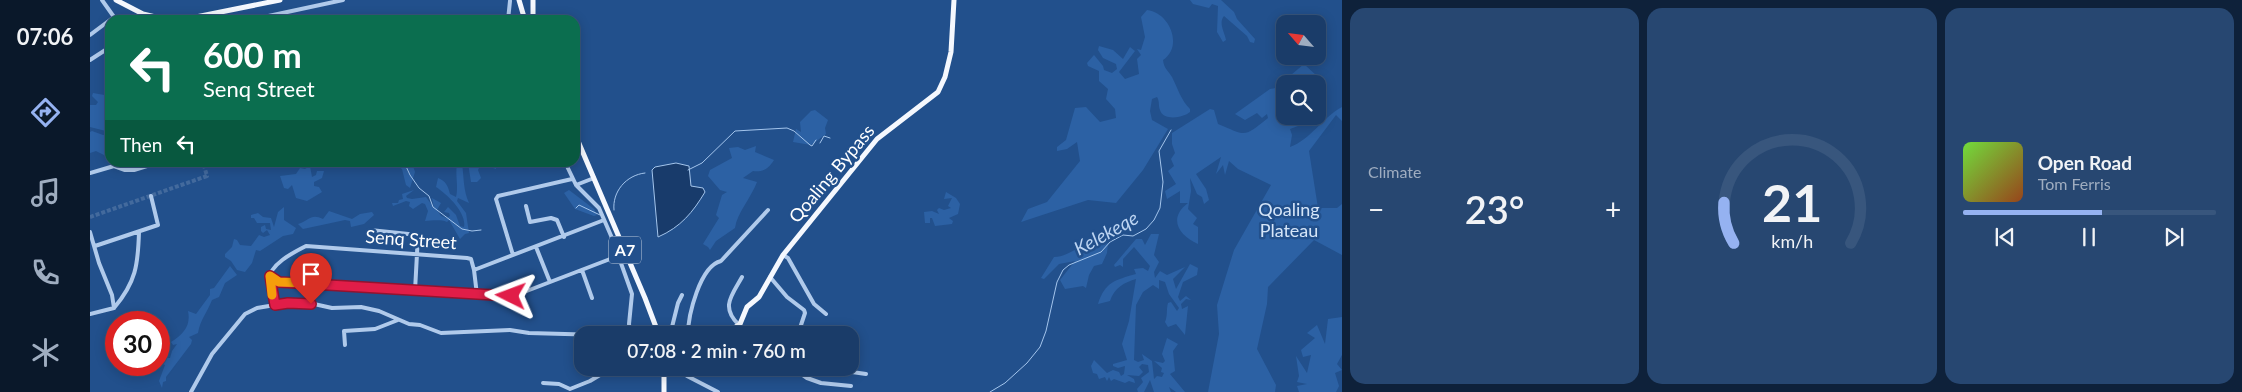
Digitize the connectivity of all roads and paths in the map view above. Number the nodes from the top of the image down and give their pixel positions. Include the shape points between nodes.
1 (102, 0) edge
2 (116, 0) edge
3 (280, 0) edge
4 (343, 0) edge
5 (520, 0) edge
6 (532, 0) edge
7 (954, 0) edge
8 (267, 1) edge
9 (510, 1) edge
10 (113, 15) edge
11 (146, 15) edge
12 (203, 15) edge
13 (273, 15) edge
14 (509, 15) edge
15 (528, 15) edge
16 (530, 15) edge
17 (105, 25) edge
18 (90, 36) edge
19 (105, 50) edge
20 (90, 60) edge
21 (580, 146) edge
22 (111, 167) edge
23 (117, 167) edge
24 (144, 167) edge
25 (567, 167) edge
26 (90, 173) edge
27 (594, 178) junction
28 (572, 179) junction
29 (576, 185) junction
30 (151, 196) dead end
31 (526, 206) dead end
32 (768, 210) dead end
33 (604, 220) junction
34 (370, 230) dead end
35 (90, 232) edge
36 (139, 232) junction
37 (564, 237) junction
38 (95, 246) junction
39 (536, 247) junction
40 (418, 254) junction
41 (513, 255) junction
42 (783, 255) junction
43 (618, 256) junction
44 (474, 270) junction
45 (582, 270) junction
46 (270, 276) junction
47 (742, 277) dead end
48 (770, 277) junction
49 (550, 282) junction
50 (415, 292) junction
51 (112, 295) junction
52 (477, 295) junction
53 (682, 296) dead end
54 (121, 298) junction
55 (592, 298) dead end
56 (275, 305) junction
57 (114, 308) junction
58 (90, 314) edge
59 (826, 314) dead end
60 (398, 320) junction
61 (739, 325) joint
62 (629, 326) edge
63 (656, 326) edge
64 (672, 326) edge
65 (689, 326) edge
66 (801, 326) edge
67 (574, 334) edge
68 (345, 345) dead end
69 (859, 373) edge
70 (866, 374) dead end
71 (598, 376) edge
72 (664, 376) edge
73 (687, 376) edge
74 (804, 376) edge
75 (543, 383) dead end
76 (851, 386) dead end
77 (571, 390) edge
78 (191, 392) edge
79 (664, 392) edge
80 (718, 392) edge

1 - 10 street
2 - 11 main road
3 - 8 main road
4 - 13 street
5 - 15 main road
6 - 16 main road
7 - 42 main road, Qoaling Bypass via 951,52 938,92 877,139
8 - 12 main road
9 - 14 street
17 - 18 street
19 - 20 street
21 - 27 main road, A7
22 - 26 street
23 - 24 street via 125,170
25 - 28 street
27 - 29 street
27 - 63 main road, A7
28 - 29 street
28 - 41 street via 498,196 496,199
29 - 33 street via 599,208
30 - 36 street via 158,225
31 - 37 street via 530,222 557,220
32 - 65 street via 721,261 711,264 700,286
33 - 37 street, Senq Street
33 - 43 street
34 - 40 street via 417,234
35 - 38 street
36 - 38 street
36 - 54 street via 135,275
37 - 39 street, Senq Street
38 - 51 street
39 - 41 street, Senq Street
39 - 49 street
40 - 44 street, Senq Street via 471,259
40 - 46 street, Senq Street via 306,246 283,260
40 - 50 street
41 - 44 street, Senq Street
42 - 48 main road, Qoaling Bypass
42 - 59 street via 788,258 814,304
43 - 45 street
43 - 62 street via 632,294
44 - 52 street
45 - 49 street
45 - 55 street
46 - 50 street via 279,282
46 - 56 street
47 - 61 street via 728,302 731,316
48 - 61 main road, Qoaling Bypass via 759,297 747,307
48 - 66 street via 787,297 804,310
49 - 52 street via 511,296
50 - 52 street
51 - 54 street
51 - 57 street
53 - 64 street
54 - 57 street
56 - 60 street via 305,302 332,308 361,307
56 - 78 street via 245,314 212,354
57 - 58 street
60 - 67 street via 441,333 510,330
60 - 68 street via 375,329 344,331
69 - 70 street
71 - 77 street
72 - 79 main road
73 - 80 street
74 - 76 street via 821,383
75 - 77 street via 559,384

